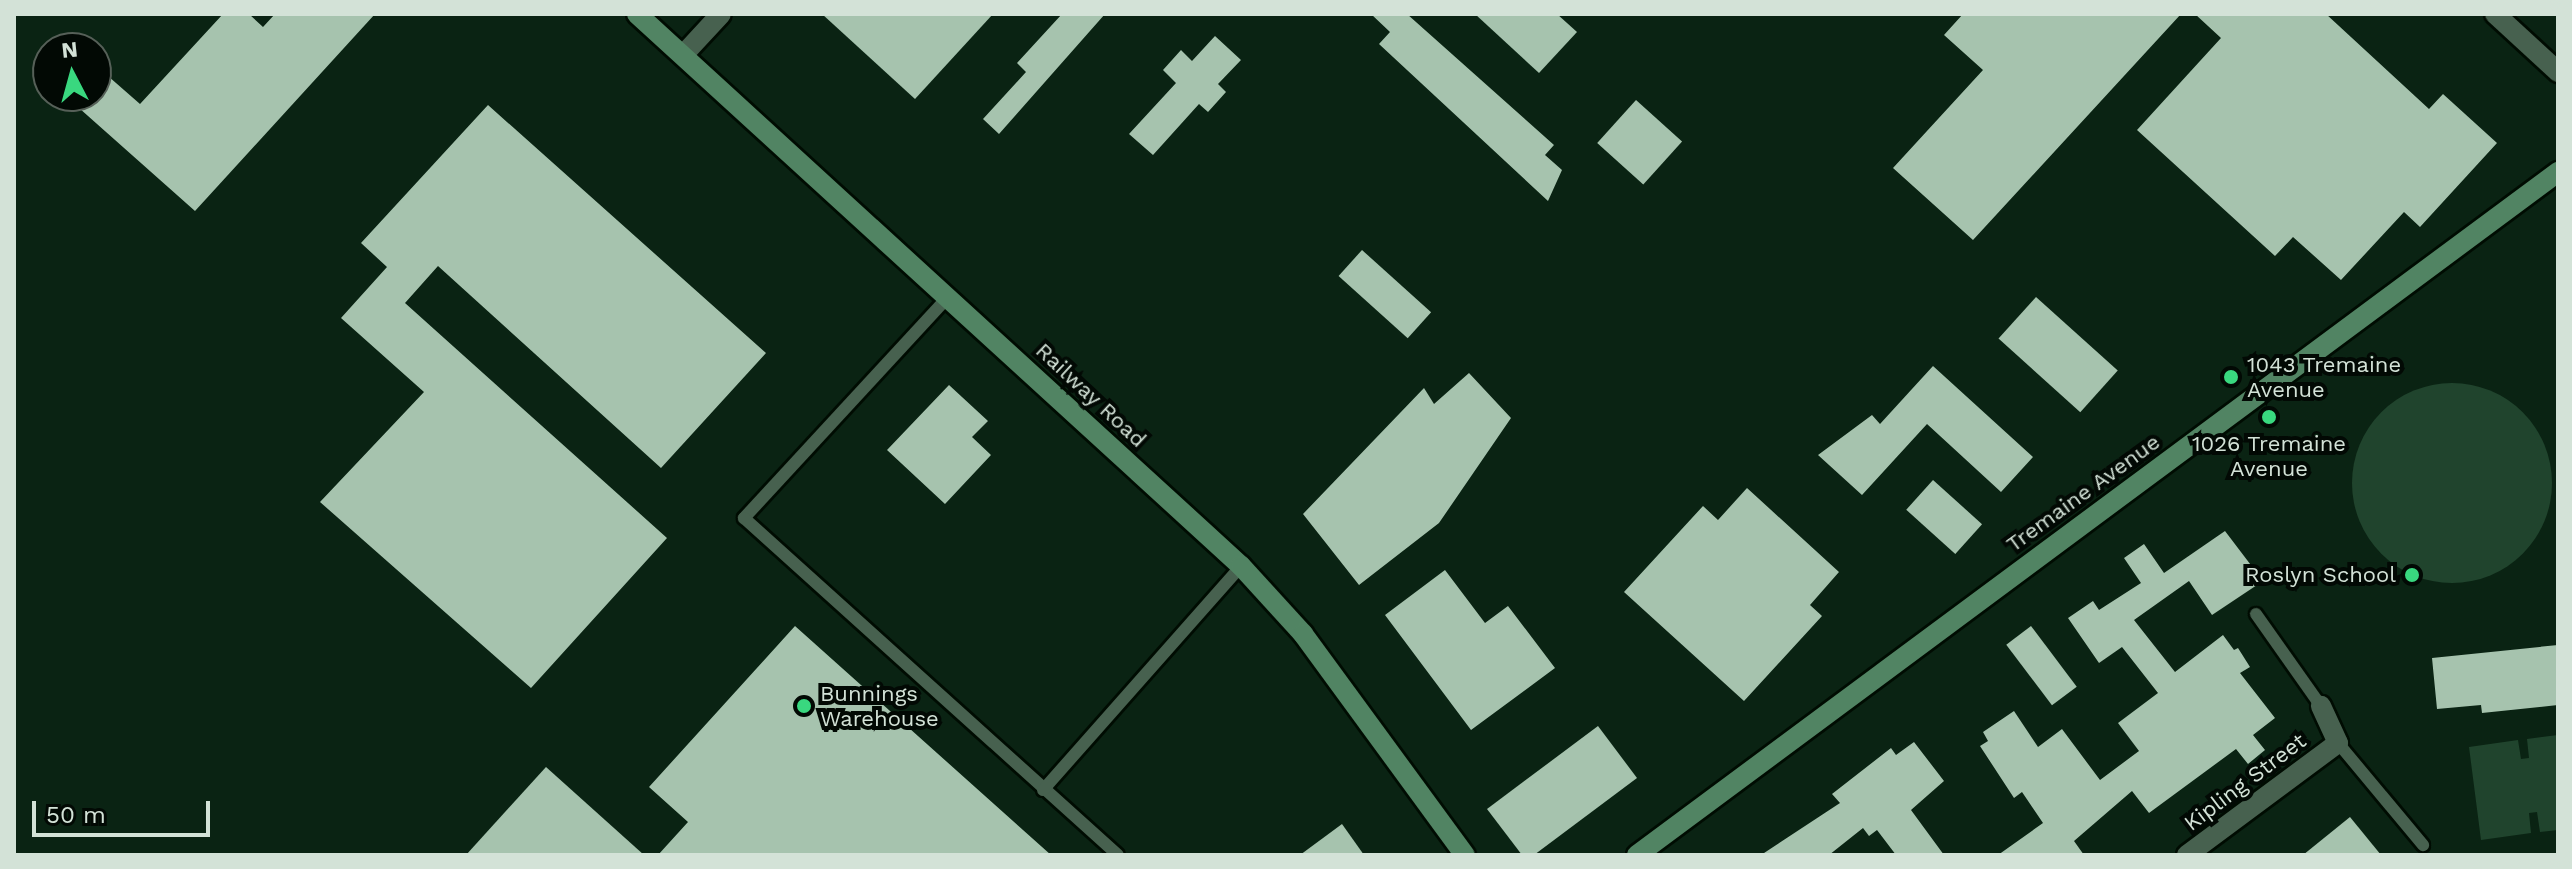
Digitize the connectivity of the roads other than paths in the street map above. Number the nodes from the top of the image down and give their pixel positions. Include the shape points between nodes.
1 (637, 14) edge
2 (721, 14) edge
3 (2495, 14) edge
4 (684, 54) junction
5 (2558, 72) edge
6 (2558, 172) edge
7 (948, 297) junction
8 (1241, 566) junction
9 (2256, 614) dead end
10 (2321, 706) joint
11 (2338, 743) junction
12 (1043, 790) junction
13 (2423, 845) dead end
14 (1118, 855) edge
15 (1465, 855) edge
16 (1637, 855) edge
17 (2187, 855) edge

1 - 4 main road, Railway Road
2 - 4 street
3 - 5 street
4 - 7 main road, Railway Road
6 - 16 main road, Tremaine Avenue
7 - 8 main road, Railway Road
7 - 12 lane via 744,518
8 - 12 lane
8 - 15 main road, Railway Road via 1303,634
9 - 10 lane
10 - 11 street, Kipling Street
11 - 13 lane
11 - 17 street, Kipling Street
12 - 14 lane

